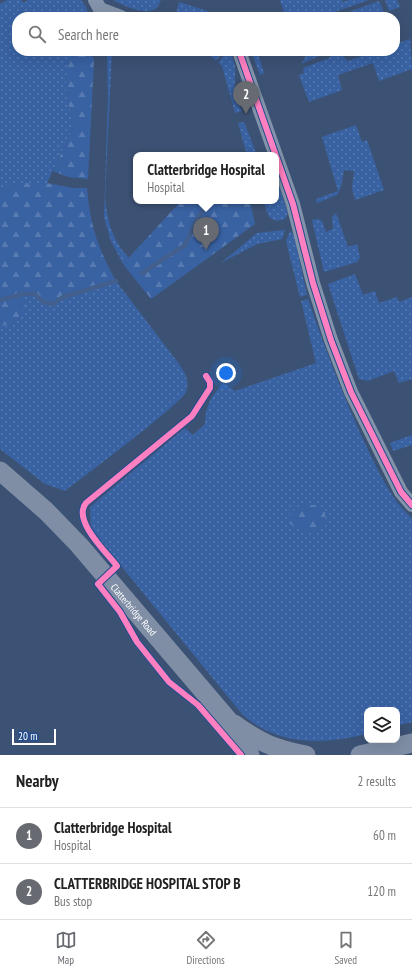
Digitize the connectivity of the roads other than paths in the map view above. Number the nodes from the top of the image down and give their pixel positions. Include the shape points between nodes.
1 (95, 0) edge
2 (108, 12) edge
3 (241, 56) edge
4 (275, 152) edge
5 (279, 164) edge
6 (0, 471) edge
7 (412, 504) edge
8 (228, 720) junction
9 (412, 743) edge
10 (250, 755) edge
11 (306, 755) edge
12 (360, 755) edge

1 - 2 street via 100,9
3 - 4 street
5 - 7 street via 293,204 313,283 351,392 401,492
6 - 8 main road, Clatterbridge Road via 46,511 79,545
8 - 10 main road, Clatterbridge Road
8 - 11 main road, Clatterbridge Road via 250,736 276,749
9 - 12 main road

